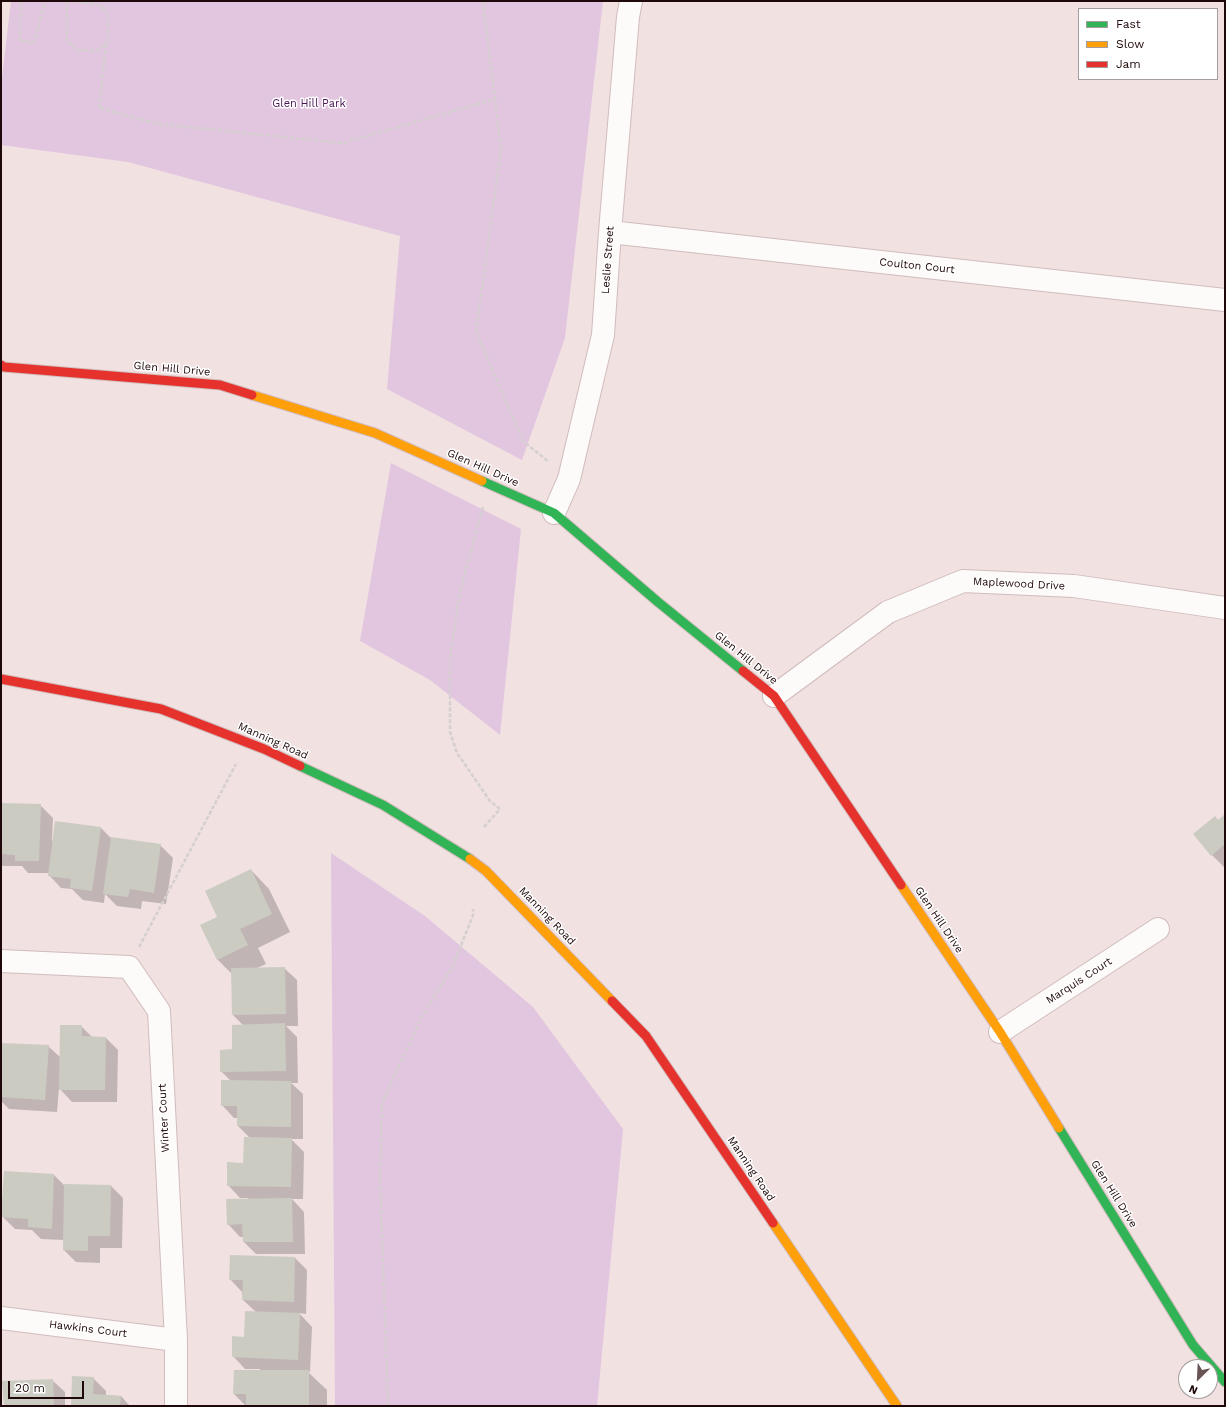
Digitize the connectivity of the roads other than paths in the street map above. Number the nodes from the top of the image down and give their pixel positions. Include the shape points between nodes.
1 (631, 1) edge
2 (610, 232) junction
3 (1225, 300) edge
4 (1, 365) edge
5 (554, 513) junction
6 (1225, 608) edge
7 (1, 679) edge
8 (774, 696) junction
9 (1158, 929) dead end
10 (1, 961) edge
11 (1000, 1032) junction
12 (1, 1318) edge
13 (176, 1340) junction
14 (1225, 1382) edge
15 (176, 1406) edge
16 (897, 1406) edge

1 - 2 street, Leslie Street
2 - 3 street, Coulton Court
2 - 5 street, Leslie Street via 603,335 569,479
4 - 5 street, Glen Hill Drive via 220,385 375,433
5 - 8 street, Glen Hill Drive
6 - 8 street, Maplewood Drive via 1074,586 963,581 888,612
7 - 16 street, Manning Road via 161,709 254,745 383,805 486,871 646,1036
8 - 11 street, Glen Hill Drive
9 - 11 street, Marquis Court
10 - 13 street, Winter Court via 129,967 159,1011
11 - 14 street, Glen Hill Drive via 1193,1345
12 - 13 street, Hawkins Court
13 - 15 street, Winter Court

